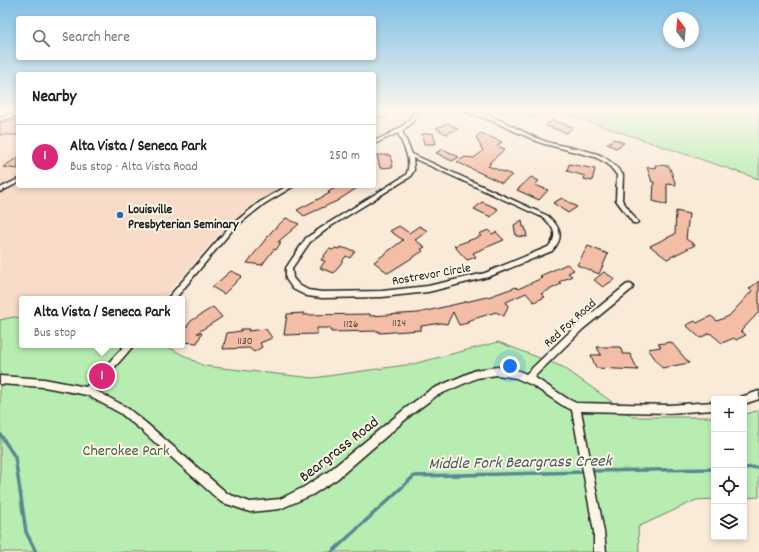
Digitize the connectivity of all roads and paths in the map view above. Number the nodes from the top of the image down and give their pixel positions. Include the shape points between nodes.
1 (388, 136) edge
2 (402, 136) edge
3 (529, 136) edge
4 (376, 142) edge
5 (410, 155) junction
6 (16, 182) edge
7 (11, 184) junction
8 (0, 186) edge
9 (288, 188) edge
10 (0, 190) edge
11 (635, 222) dead end
12 (629, 287) dead end
13 (174, 296) edge
14 (127, 348) edge
15 (527, 378) junction
16 (0, 380) edge
17 (88, 391) junction
18 (759, 394) edge
19 (747, 399) edge
20 (711, 406) edge
21 (576, 407) junction
22 (600, 552) edge

1 - 4 street
2 - 5 street, Rostrevor Circle
3 - 11 street via 606,161 620,175 619,200
5 - 5 street, Rostrevor Circle via 543,215 557,229 556,244 550,249 492,273 428,289 382,294 322,295 307,293 296,287 290,279 289,268 305,244 328,225 408,176 411,170
6 - 7 street
7 - 8 street
7 - 10 street
9 - 13 street via 262,203 232,227
12 - 15 street, Red Fox Road via 580,327
14 - 17 street
15 - 17 street, Beargrass Road via 497,371 458,380 415,406 333,475 308,491 280,504 256,507 225,498 123,410
15 - 21 street, Beargrass Road
16 - 17 street, Beargrass Road via 44,383
18 - 19 street
20 - 21 street via 668,409
21 - 22 street via 599,532

